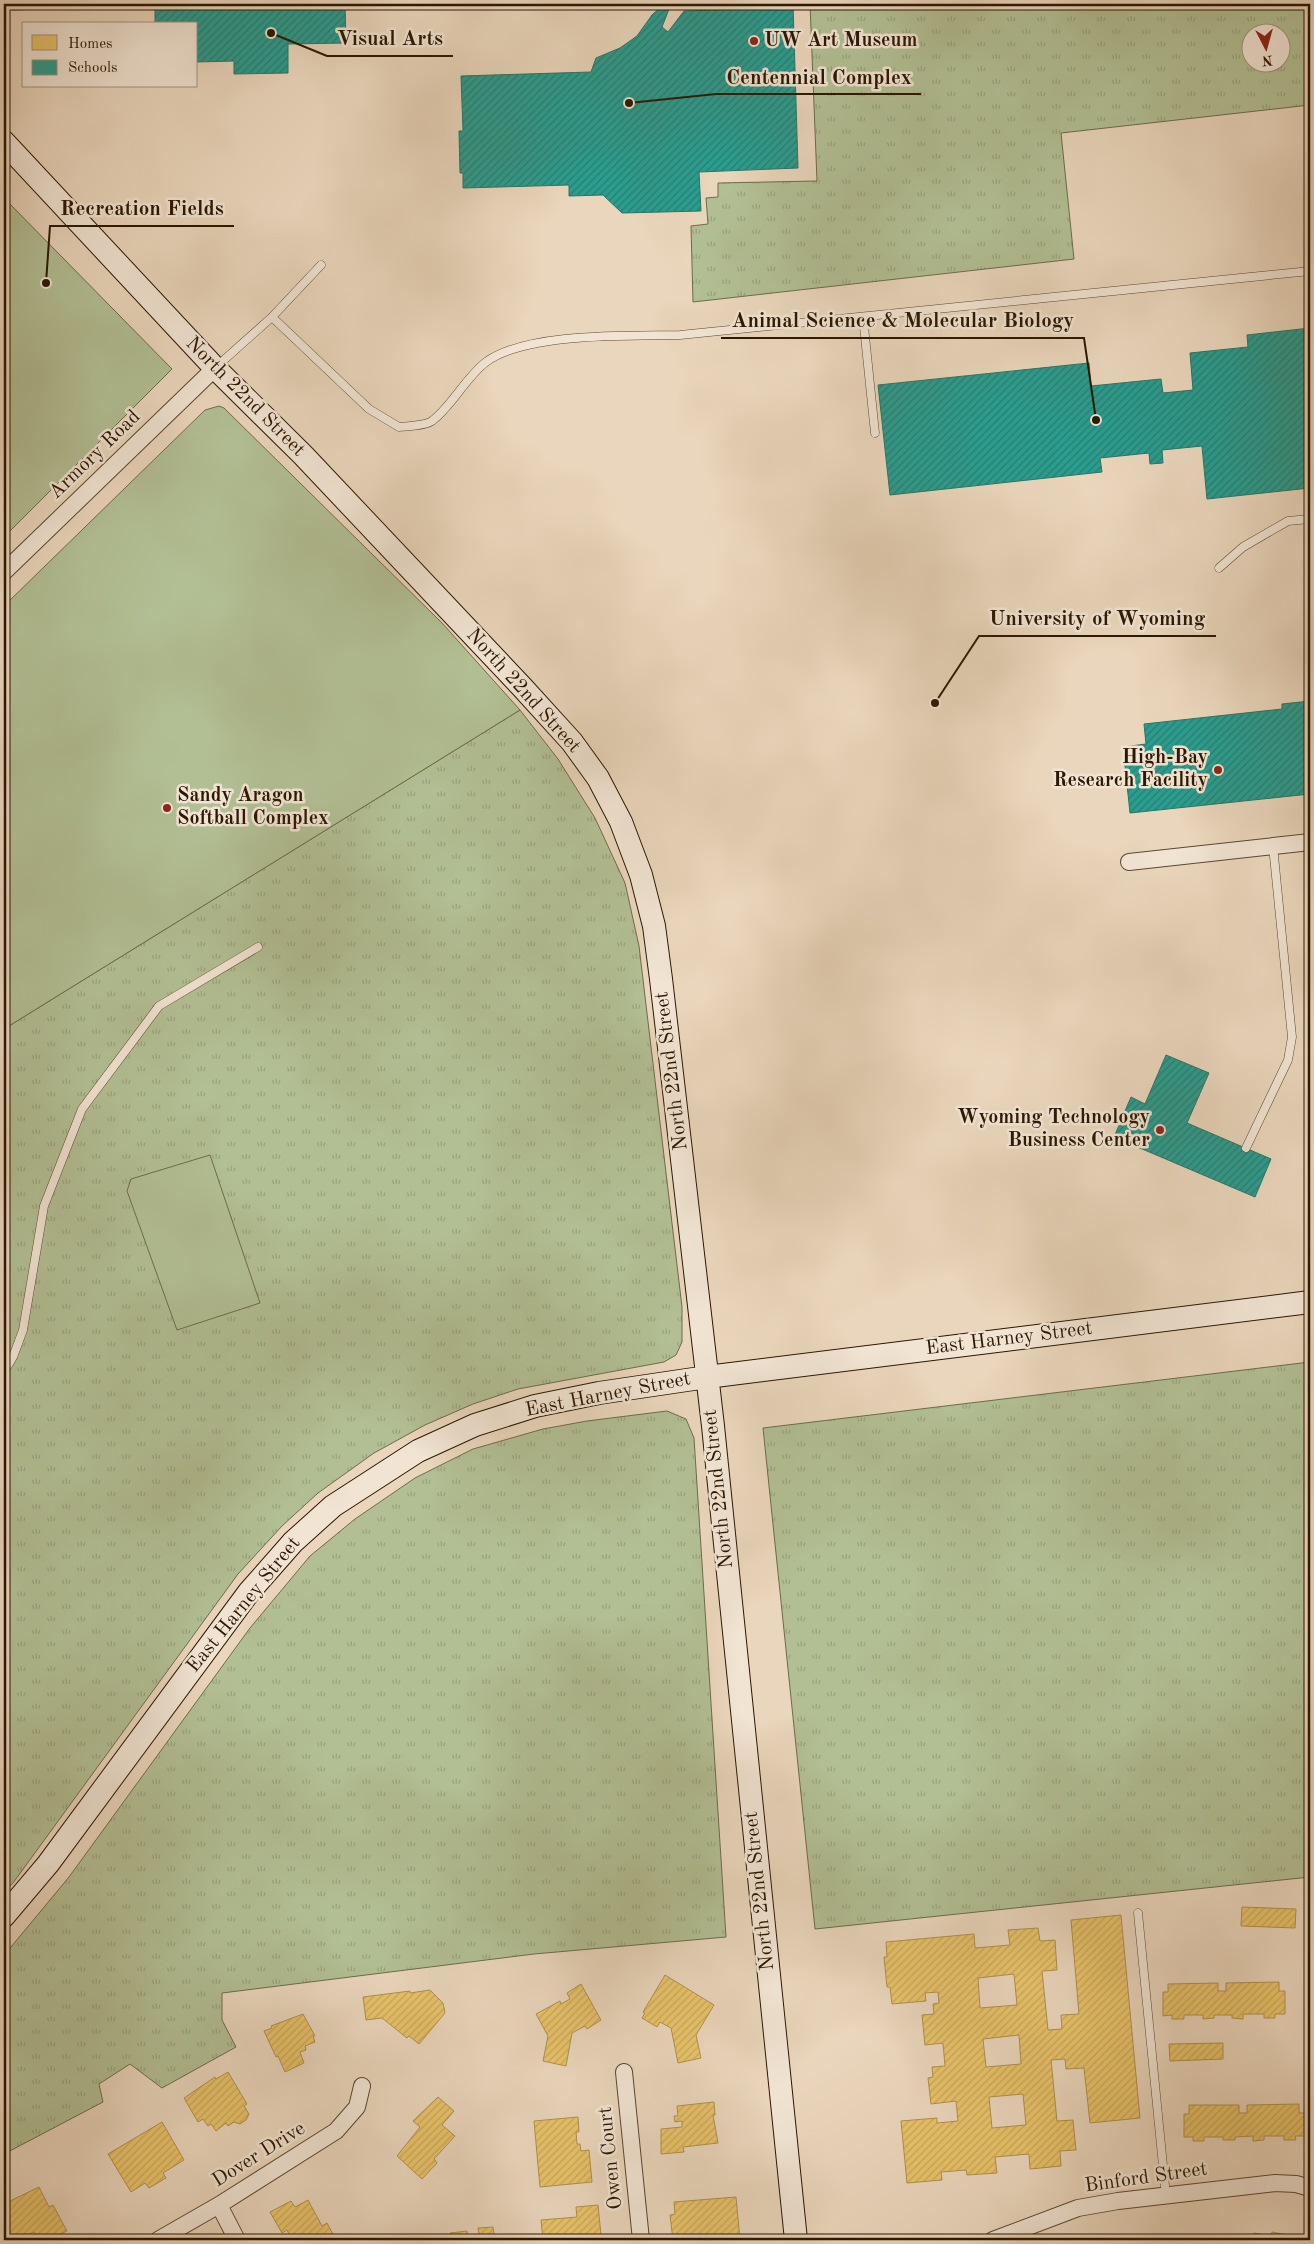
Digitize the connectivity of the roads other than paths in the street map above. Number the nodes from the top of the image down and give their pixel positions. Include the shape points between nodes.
1 (4, 142) edge
2 (321, 266) dead end
3 (1310, 271) edge
4 (272, 317) junction
5 (863, 317) junction
6 (215, 368) junction
7 (875, 433) dead end
8 (1310, 519) edge
9 (1219, 568) dead end
10 (4, 572) edge
11 (1310, 842) edge
12 (1273, 846) junction
13 (1129, 862) dead end
14 (258, 947) dead end
15 (1246, 1148) dead end
16 (1310, 1302) edge
17 (4, 1372) edge
18 (707, 1376) junction
19 (1138, 1913) dead end
20 (4, 1916) edge
21 (624, 2072) dead end
22 (362, 2086) dead end
23 (1310, 2188) edge
24 (1166, 2196) junction
25 (218, 2205) junction
26 (158, 2240) edge
27 (237, 2240) edge
28 (641, 2240) edge
29 (796, 2240) edge
30 (993, 2240) edge

1 - 6 street, North 22nd Street
2 - 4 lane
3 - 5 lane
4 - 5 lane via 369,409 399,427 431,422 486,362 542,342 680,334
4 - 6 lane
5 - 7 lane
6 - 10 street, Armory Road
6 - 18 street, North 22nd Street via 303,455 572,742 598,778 621,822 641,875 654,926
8 - 9 lane via 1288,522 1244,547
11 - 12 street
12 - 13 street
12 - 15 lane via 1292,1037 1288,1060
14 - 17 lane via 159,1006 82,1109 44,1206 23,1330
16 - 18 street, East Harney Street
18 - 20 street, East Harney Street via 544,1404 475,1425 418,1451 333,1506 292,1542 250,1592 48,1864
18 - 29 street, North 22nd Street
19 - 24 lane
21 - 28 street, Owen Court
22 - 25 street, Dover Drive via 357,2107 336,2131
23 - 24 street, Binford Street via 1275,2183
24 - 30 street, Binford Street via 1078,2208
25 - 26 street, Dover Drive
25 - 27 street

